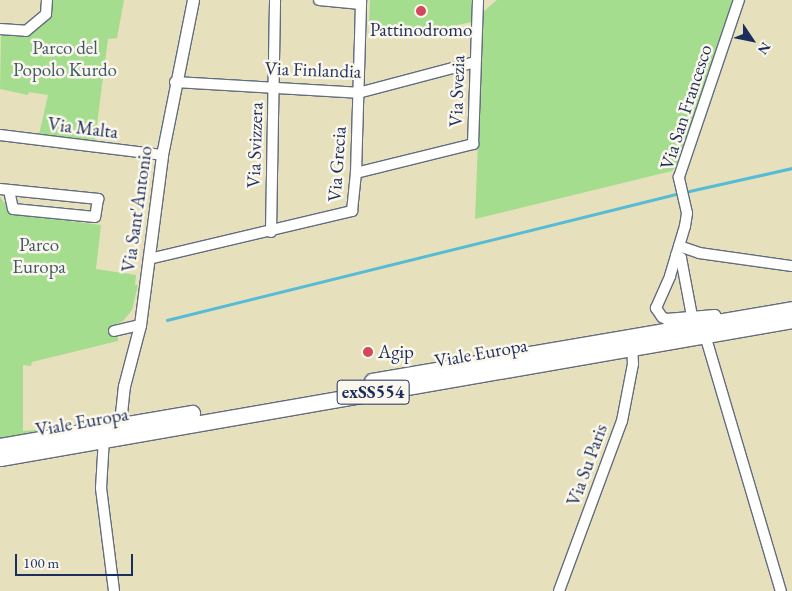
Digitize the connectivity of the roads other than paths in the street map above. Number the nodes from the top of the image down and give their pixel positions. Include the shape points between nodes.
1 (47, 0) edge
2 (193, 0) edge
3 (275, 0) edge
4 (319, 0) edge
5 (486, 0) edge
6 (739, 0) edge
7 (361, 2) edge
8 (477, 4) edge
9 (0, 29) edge
10 (475, 62) junction
11 (175, 82) junction
12 (274, 87) junction
13 (358, 93) junction
14 (0, 135) edge
15 (162, 154) junction
16 (356, 173) junction
17 (4, 190) edge
18 (270, 232) junction
19 (678, 251) junction
20 (149, 259) junction
21 (792, 266) edge
22 (792, 308) edge
23 (692, 316) junction
24 (792, 320) edge
25 (719, 321) junction
26 (140, 325) junction
27 (114, 330) dead end
28 (705, 335) junction
29 (632, 347) junction
30 (120, 424) junction
31 (104, 438) junction
32 (0, 446) edge
33 (0, 458) edge
34 (114, 591) edge
35 (559, 591) edge
36 (781, 591) edge

1 - 9 street via 46,14 26,31
2 - 11 street, Via Sant'Antonio
3 - 12 street, Via Svizzera
4 - 7 street
5 - 8 street, Via Svezia
6 - 19 street, Via San Francesco via 679,177 687,213
7 - 13 street, Via Grecia
8 - 10 street, Via Svezia
10 - 13 street, Via Finlandia
10 - 16 street, Via Svezia via 473,144
11 - 12 street, Via Finlandia
11 - 15 street, Via Sant'Antonio
12 - 13 street, Via Finlandia
12 - 18 street, Via Svizzera
13 - 16 street, Via Grecia
14 - 15 street, Via Malta
15 - 20 street, Via Sant'Antonio
16 - 18 street, Via Grecia via 352,212
17 - 17 street via 13,209 95,217 98,199
18 - 20 street, Via Grecia
19 - 21 street
19 - 23 street
19 - 23 street, Via San Francesco via 656,308 666,319
20 - 26 street, Via Sant'Antonio
22 - 25 main road, Viale Europa / exSS554
23 - 25 street, Via San Francesco via 715,315
24 - 28 main road, Viale Europa / exSS554
25 - 30 main road, Viale Europa / exSS554
26 - 27 street
26 - 30 street, Via Sant'Antonio via 124,386
28 - 29 main road, Viale Europa / exSS554
28 - 36 street
29 - 31 main road, Viale Europa / exSS554
29 - 35 street, Via Su Paris via 633,364 622,421
30 - 32 main road, Viale Europa / exSS554
31 - 33 main road, Viale Europa / exSS554
31 - 34 street via 101,488

